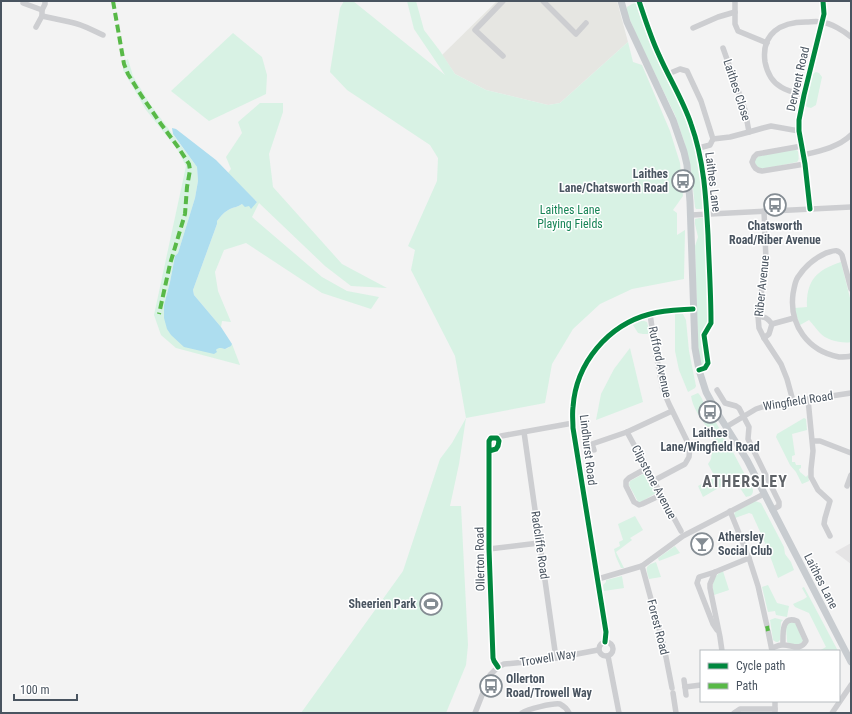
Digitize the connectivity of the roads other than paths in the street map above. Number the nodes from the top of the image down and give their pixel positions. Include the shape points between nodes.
1 (45, 1) edge
2 (503, 1) edge
3 (543, 1) edge
4 (639, 1) edge
5 (735, 1) edge
6 (823, 1) edge
7 (623, 2) edge
8 (23, 3) dead end
9 (735, 12) junction
10 (42, 13) junction
11 (822, 22) junction
12 (586, 23) dead end
13 (36, 27) dead end
14 (693, 28) dead end
15 (103, 35) dead end
16 (851, 37) edge
17 (767, 43) junction
18 (723, 48) dead end
19 (503, 56) dead end
20 (668, 74) junction
21 (804, 95) junction
22 (799, 131) junction
23 (750, 132) junction
24 (851, 135) edge
25 (713, 139) junction
26 (802, 146) junction
27 (699, 148) junction
28 (803, 155) junction
29 (805, 164) junction
30 (851, 207) edge
31 (810, 210) junction
32 (764, 211) junction
33 (707, 214) junction
34 (691, 215) junction
35 (850, 285) edge
36 (693, 309) junction
37 (650, 314) junction
38 (758, 316) junction
39 (794, 318) junction
40 (772, 324) junction
41 (764, 338) junction
42 (851, 356) edge
43 (699, 370) junction
44 (717, 390) dead end
45 (851, 393) edge
46 (808, 399) junction
47 (793, 401) junction
48 (672, 411) junction
49 (744, 416) junction
50 (573, 423) junction
51 (726, 427) junction
52 (524, 432) junction
53 (627, 432) junction
54 (501, 436) dead end
55 (813, 441) junction
56 (489, 450) dead end
57 (594, 450) dead end
58 (851, 453) edge
59 (647, 468) junction
60 (851, 476) edge
61 (653, 481) junction
62 (847, 486) dead end
63 (764, 494) junction
64 (661, 495) junction
65 (772, 510) junction
66 (730, 512) junction
67 (681, 532) dead end
68 (830, 536) dead end
69 (540, 544) junction
70 (489, 549) junction
71 (749, 558) junction
72 (642, 566) junction
73 (715, 572) junction
74 (598, 579) junction
75 (720, 637) junction
76 (605, 642) junction
77 (783, 645) junction
78 (772, 649) edge
79 (598, 650) junction
80 (722, 650) edge
81 (608, 656) junction
82 (556, 658) junction
83 (851, 662) edge
84 (498, 667) junction
85 (684, 680) dead end
86 (700, 685) edge
87 (851, 685) edge
88 (685, 687) junction
89 (686, 695) dead end
90 (840, 701) edge
91 (839, 702) edge
92 (775, 711) edge
93 (475, 713) edge
94 (522, 713) edge
95 (569, 713) edge
96 (619, 713) edge
97 (676, 713) edge
98 (734, 713) edge
99 (832, 713) edge

1 - 10 street
2 - 19 street via 475,30
3 - 12 street via 576,34
4 - 20 street, Laithes Lane
5 - 9 street
6 - 11 street, Derwent Road
7 - 34 main road, Laithes Lane via 627,22 679,136 687,165
8 - 10 street
9 - 14 street
9 - 17 street via 738,31
10 - 13 street
10 - 15 street
11 - 16 street via 843,30
11 - 17 street via 786,24 777,29
11 - 21 street, Derwent Road
17 - 21 street via 765,59 771,78 784,89
18 - 23 street, Laithes Close
20 - 25 street, Laithes Lane via 680,69 687,71 701,101
20 - 27 street, Laithes Lane via 685,108
21 - 22 street, Derwent Road
22 - 23 street, Laithes Close via 771,126
22 - 26 street, Derwent Road
23 - 25 street, Laithes Close
24 - 28 street via 827,149
25 - 27 street, Laithes Lane via 710,145
26 - 28 street, Derwent Road
26 - 29 street via 758,154 752,162 755,168 762,171
27 - 33 street, Laithes Lane
28 - 29 street, Derwent Road
29 - 31 street, Derwent Road
30 - 31 street
31 - 32 street
32 - 33 street
32 - 38 street, Riber Avenue via 766,260
33 - 34 street
33 - 43 street, Laithes Lane via 711,323 704,335 708,363 705,368
34 - 36 main road, Laithes Lane
35 - 39 street via 840,252 832,251 817,257 798,278 792,304
36 - 37 street, Lindhurst Road
36 - 43 main road, Laithes Lane
37 - 48 street, Rufford Avenue via 663,390
37 - 50 street, Lindhurst Road via 619,328 595,349 583,368 577,386
38 - 40 street via 764,316
38 - 41 street, Riber Avenue
39 - 40 street
39 - 42 street via 805,338 815,347 839,357
40 - 41 street via 769,334
41 - 47 street, Riber Avenue via 781,364
43 - 51 main road, Laithes Lane via 706,392
44 - 49 street via 725,403 736,406
45 - 46 street, Wingfield Road
46 - 47 street, Wingfield Road
46 - 55 street
47 - 49 street, Wingfield Road via 756,408
48 - 53 street
48 - 61 street, Rufford Avenue via 690,447 689,457 685,464
49 - 51 street, Wingfield Road
49 - 65 street via 750,427 748,439 779,502 779,506
50 - 52 street
50 - 74 street, Lindhurst Road
51 - 63 main road, Laithes Lane
52 - 54 street
52 - 69 street, Radcliffe Road
53 - 57 street via 592,444
53 - 59 street, Clipstone Avenue
55 - 58 street via 820,441
55 - 68 street via 811,477 818,490 830,501 824,524
56 - 70 street, Ollerton Road
59 - 61 street, Clipstone Avenue
59 - 64 street via 626,481 634,502 639,505
60 - 62 street
61 - 64 street, Clipstone Avenue
63 - 65 main road, Laithes Lane
63 - 66 street
64 - 67 street, Clipstone Avenue
65 - 83 main road, Laithes Lane
66 - 71 street
66 - 72 street via 683,536
69 - 70 street
69 - 82 street, Radcliffe Road
70 - 84 street, Ollerton Road via 494,661
71 - 73 street
71 - 78 street
72 - 74 street
72 - 97 street, Forest Road via 664,647
73 - 75 street via 710,588
73 - 75 street via 699,577 697,583
74 - 76 street, Lindhurst Road via 606,632
75 - 80 street
76 - 79 street via 600,644
76 - 81 street, Lindhurst Road via 610,643 613,648
77 - 77 street via 799,647 806,641 797,621 787,621 784,625
77 - 78 street
79 - 81 street via 602,656
79 - 82 street, Trowell Way
81 - 96 street, Lindhurst Road
82 - 84 street, Trowell Way via 504,664
84 - 93 street via 490,675
85 - 88 street
86 - 88 street
87 - 90 street
88 - 89 street
91 - 99 street
92 - 98 street via 740,710
94 - 95 street via 529,709 559,704

